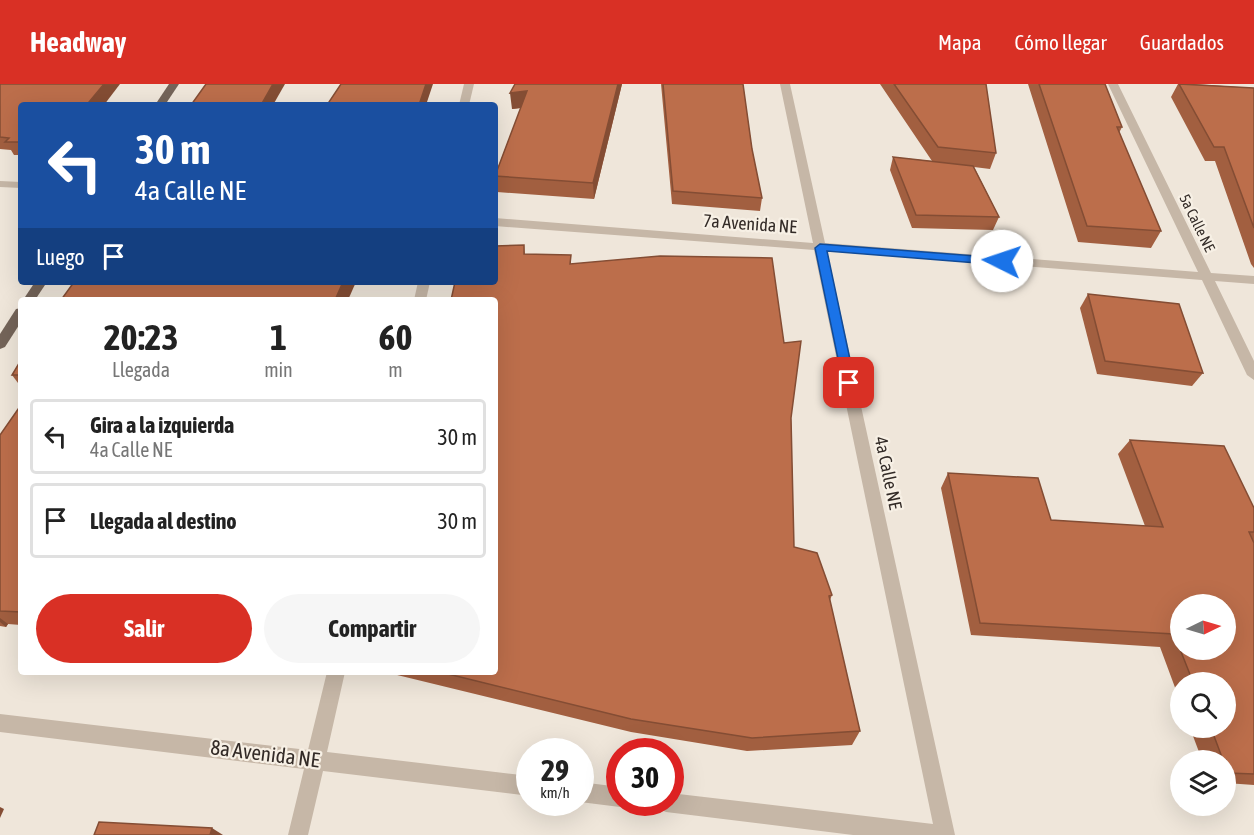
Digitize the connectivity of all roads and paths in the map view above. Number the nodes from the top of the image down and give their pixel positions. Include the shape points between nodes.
1 (174, 84) edge
2 (469, 84) edge
3 (785, 84) edge
4 (1113, 84) edge
5 (162, 102) edge
6 (465, 102) edge
7 (0, 184) edge
8 (18, 185) edge
9 (498, 222) edge
10 (820, 248) junction
11 (1206, 277) junction
12 (1254, 280) edge
13 (18, 317) edge
14 (0, 344) edge
15 (1254, 375) edge
16 (335, 675) edge
17 (0, 723) edge
18 (316, 760) junction
19 (516, 784) edge
20 (684, 804) edge
21 (298, 835) edge
22 (936, 835) edge
23 (945, 835) edge

1 - 5 main road
2 - 6 street
3 - 10 street, 4a Calle NE
4 - 11 street, 5a Calle NE
7 - 8 street
9 - 10 street, 7a Avenida NE
10 - 11 street, 7a Avenida NE
10 - 23 street, 4a Calle NE
11 - 12 street, 7a Avenida NE
11 - 15 street, 5a Calle NE
13 - 14 main road
16 - 18 street
17 - 18 street, 8a Avenida NE
18 - 19 street, 8a Avenida NE
18 - 21 street
20 - 22 street

